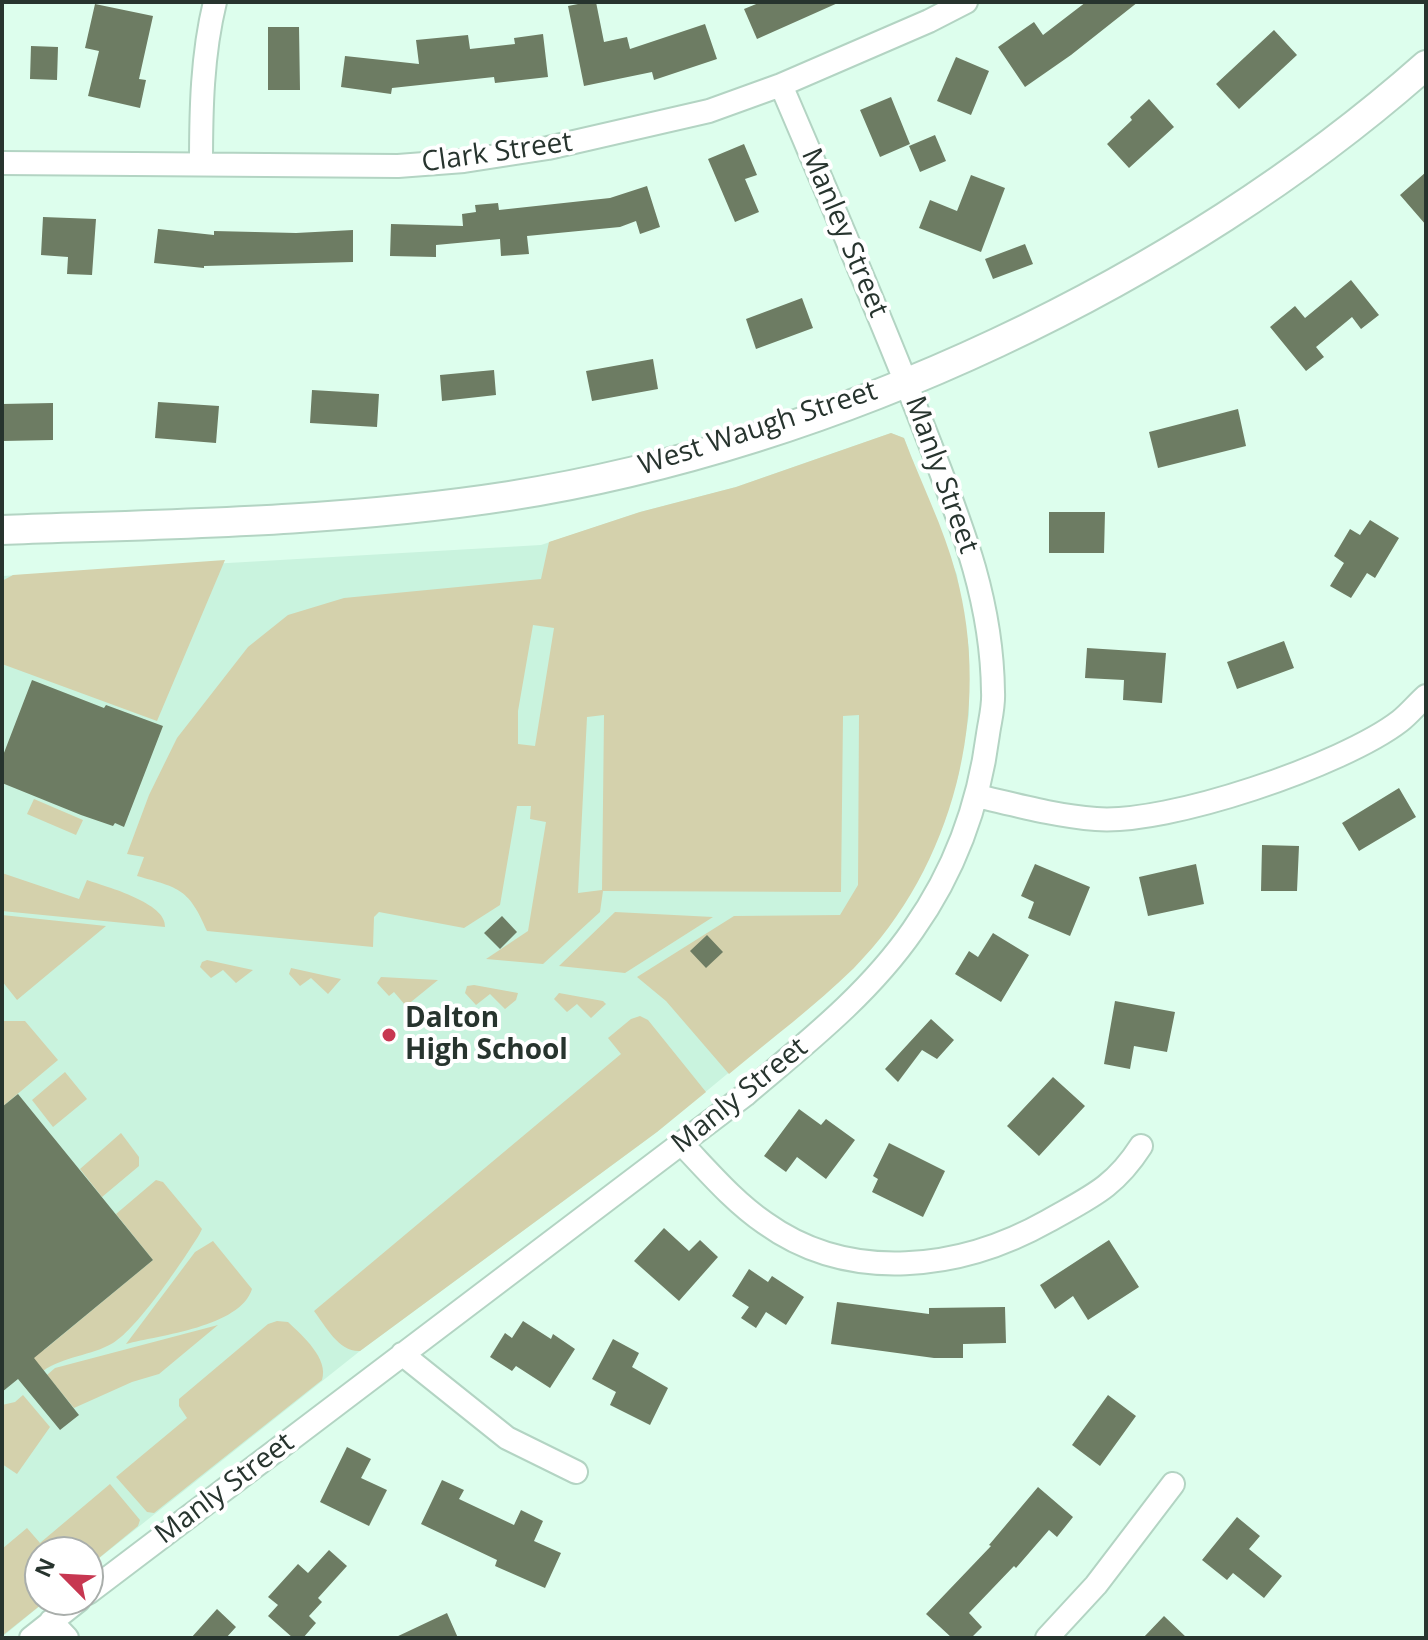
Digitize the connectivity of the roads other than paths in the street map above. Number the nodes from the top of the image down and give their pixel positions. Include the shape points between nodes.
1 (215, 2) edge
2 (966, 2) edge
3 (1426, 65) edge
4 (781, 85) junction
5 (2, 163) edge
6 (201, 164) junction
7 (906, 381) junction
8 (2, 530) edge
9 (1426, 696) edge
10 (977, 796) junction
11 (681, 1143) junction
12 (1141, 1146) dead end
13 (402, 1354) junction
14 (576, 1472) dead end
15 (1173, 1484) dead end
16 (104, 1581) edge
17 (58, 1616) edge
18 (51, 1621) junction
19 (31, 1638) edge
20 (67, 1638) edge
21 (1047, 1638) edge

1 - 6 street via 201,95
2 - 4 street, Clark Street
3 - 7 street, West Waugh Street via 1279,180 1148,265 1068,309
4 - 6 street, Clark Street via 627,132 464,161 337,167
4 - 7 street, Manley Street
5 - 6 street, Clark Street
7 - 8 street, West Waugh Street via 687,458 512,496 349,516
7 - 10 street, Manly Street via 968,541 983,597 994,695
9 - 10 street via 1399,722 1353,749 1294,774 1176,810 1098,820
10 - 11 street, Manly Street via 939,889 877,974 833,1021
11 - 12 street via 766,1224 839,1259 886,1264 980,1252 1021,1236 1109,1185
11 - 13 street, Manly Street
13 - 14 street via 507,1438
13 - 16 street, Manly Street
15 - 21 street via 1096,1585
17 - 18 street
18 - 19 street
18 - 20 street

